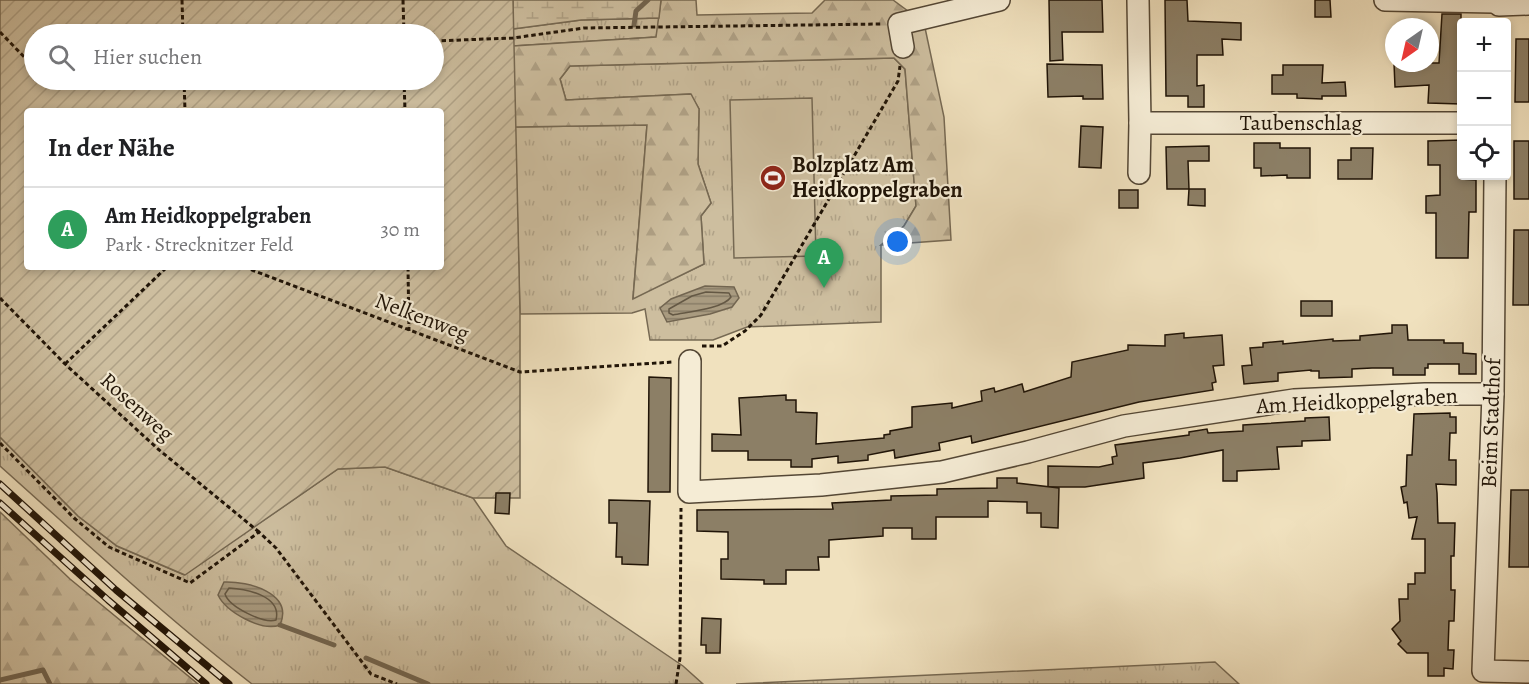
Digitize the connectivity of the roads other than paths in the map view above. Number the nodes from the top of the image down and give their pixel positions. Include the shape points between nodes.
1 (999, 0) edge
2 (1138, 0) edge
3 (1385, 0) edge
4 (1529, 4) edge
5 (1496, 7) edge
6 (903, 47) road end
7 (1140, 123) junction
8 (1457, 123) edge
9 (1138, 173) dead end
10 (1495, 180) edge
11 (690, 360) road end
12 (1493, 394) junction
13 (1529, 672) edge

1 - 6 street via 899,24
2 - 7 street
3 - 5 street
4 - 5 street
7 - 8 street, Taubenschlag
7 - 9 street
10 - 12 street, Beim Stadthof
11 - 12 street, Am Heidkoppelgraben via 689,492 821,485 942,472 1124,426 1294,400
12 - 13 street, Beim Stadthof via 1483,671

